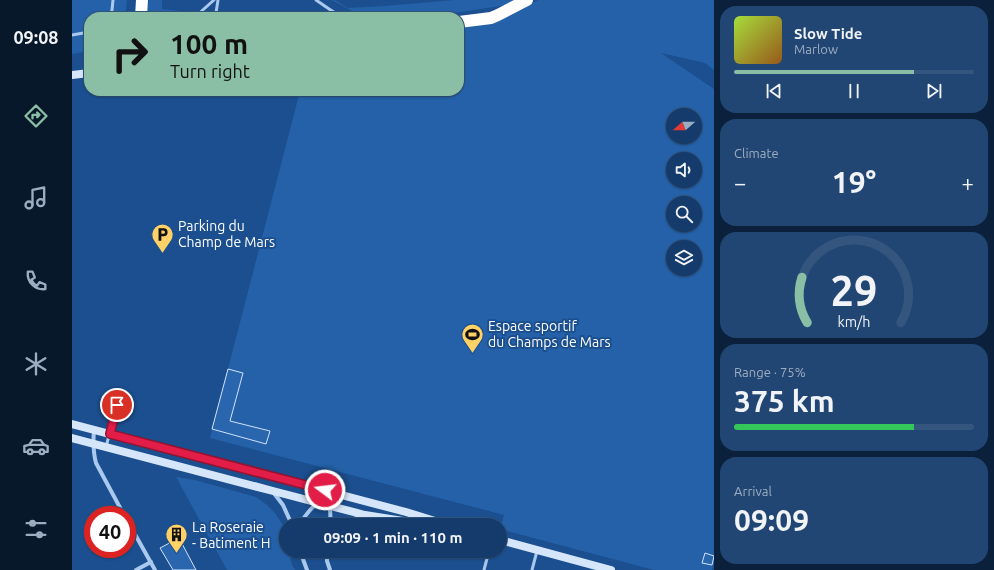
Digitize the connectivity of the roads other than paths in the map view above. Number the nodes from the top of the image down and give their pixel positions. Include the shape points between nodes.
1 (113, 0) edge
2 (142, 0) edge
3 (214, 0) edge
4 (218, 0) edge
5 (316, 0) edge
6 (527, 0) edge
7 (332, 11) edge
8 (111, 12) edge
9 (141, 12) edge
10 (201, 12) edge
11 (216, 12) edge
12 (464, 21) edge
13 (84, 33) edge
14 (72, 35) edge
15 (84, 74) edge
16 (72, 75) edge
17 (117, 405) dead end
18 (72, 424) edge
19 (94, 430) junction
20 (110, 434) junction
21 (72, 438) edge
22 (92, 443) junction
23 (106, 447) junction
24 (273, 491) junction
25 (329, 493) junction
26 (317, 502) junction
27 (119, 506) edge
28 (330, 506) junction
29 (366, 514) junction
30 (289, 518) edge
31 (304, 518) edge
32 (330, 518) edge
33 (355, 518) edge
34 (389, 518) edge
35 (425, 518) edge
36 (136, 536) edge
37 (507, 542) edge
38 (537, 550) junction
39 (302, 558) edge
40 (327, 558) edge
41 (487, 558) edge
42 (151, 562) junction
43 (136, 570) edge
44 (155, 570) edge
45 (307, 570) edge
46 (330, 570) edge
47 (484, 570) edge
48 (532, 570) edge
49 (611, 570) edge

1 - 8 lane
2 - 9 highway
3 - 10 lane
4 - 11 lane
5 - 7 lane
6 - 12 highway via 498,16
13 - 14 lane
15 - 16 street
17 - 20 lane
18 - 19 street
19 - 20 street
19 - 22 street
20 - 23 lane
20 - 25 street
21 - 22 street
22 - 23 street
22 - 27 street via 99,470
23 - 24 street
24 - 26 street
24 - 30 street
25 - 26 street
25 - 28 street
25 - 35 street
26 - 28 street
26 - 31 street
28 - 29 street
28 - 32 street
29 - 33 street
29 - 34 street
36 - 42 street
37 - 38 street
38 - 48 lane
38 - 49 street
39 - 45 street
40 - 46 street
41 - 47 lane
42 - 43 street
42 - 44 street

